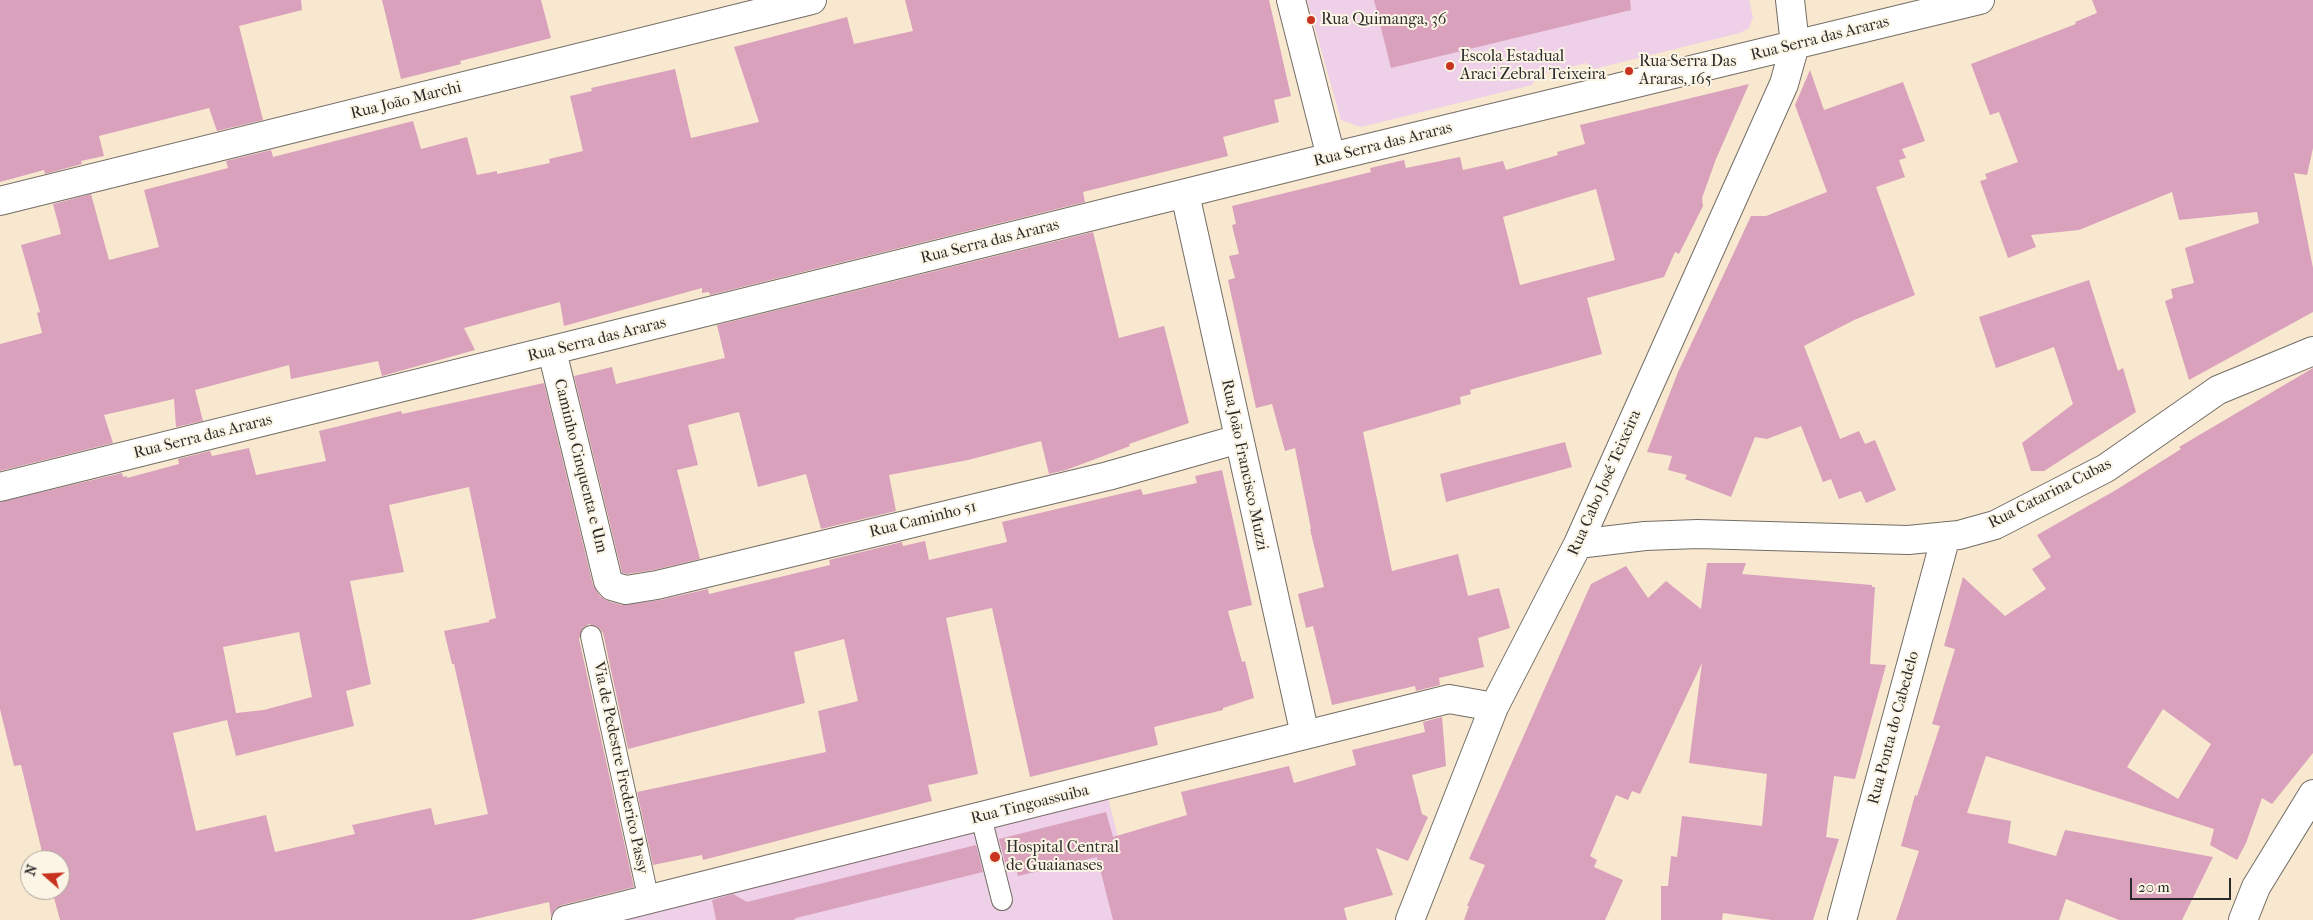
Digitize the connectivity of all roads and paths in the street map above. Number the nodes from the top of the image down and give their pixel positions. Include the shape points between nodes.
1 (812, 0) edge
2 (1291, 0) edge
3 (1790, 0) edge
4 (1980, 0) edge
5 (1795, 45) junction
6 (1331, 157) junction
7 (1185, 194) junction
8 (0, 201) edge
9 (552, 351) junction
10 (2313, 351) edge
11 (1239, 439) junction
12 (0, 487) edge
13 (1946, 536) junction
14 (1578, 544) junction
15 (608, 582) joint
16 (591, 636) dead end
17 (1494, 707) junction
18 (1305, 735) junction
19 (2313, 794) edge
20 (981, 817) junction
21 (649, 900) junction
22 (1002, 900) dead end
23 (566, 920) edge
24 (1410, 920) edge
25 (1842, 920) edge
26 (2243, 920) edge

1 - 8 street, Rua João Marchi
2 - 6 street
3 - 5 street
4 - 5 street, Rua Serra das Araras
5 - 6 street, Rua Serra das Araras
5 - 14 street, Rua Cabo José Teixeira via 1784,84
6 - 7 street, Rua Serra das Araras
7 - 9 street, Rua Serra das Araras
7 - 11 street, Rua João Francisco Muzzi
9 - 12 street, Rua Serra das Araras
9 - 15 street, Caminho Cinquenta e Um
10 - 13 street, Rua Catarina Cubas via 2218,390 2106,468 1995,525
11 - 15 street, Rua Caminho 51 via 1098,478 657,585 626,590
11 - 18 street, Rua João Francisco Muzzi
13 - 14 street, Rua Catarina Cubas via 1908,540 1689,535 1645,536
13 - 25 street, Rua Ponta do Cabedelo
14 - 17 street, Rua Cabo José Teixeira
16 - 21 lane, Via de Pedestre Frederico Passy
17 - 18 street, Rua Tingoassuiba via 1449,699
17 - 24 street, Rua Cabo José Teixeira
18 - 20 street, Rua Tingoassuiba
19 - 26 street via 2256,887
20 - 21 street, Rua Tingoassuiba
20 - 22 lane
21 - 23 street, Rua Tingoassuiba

